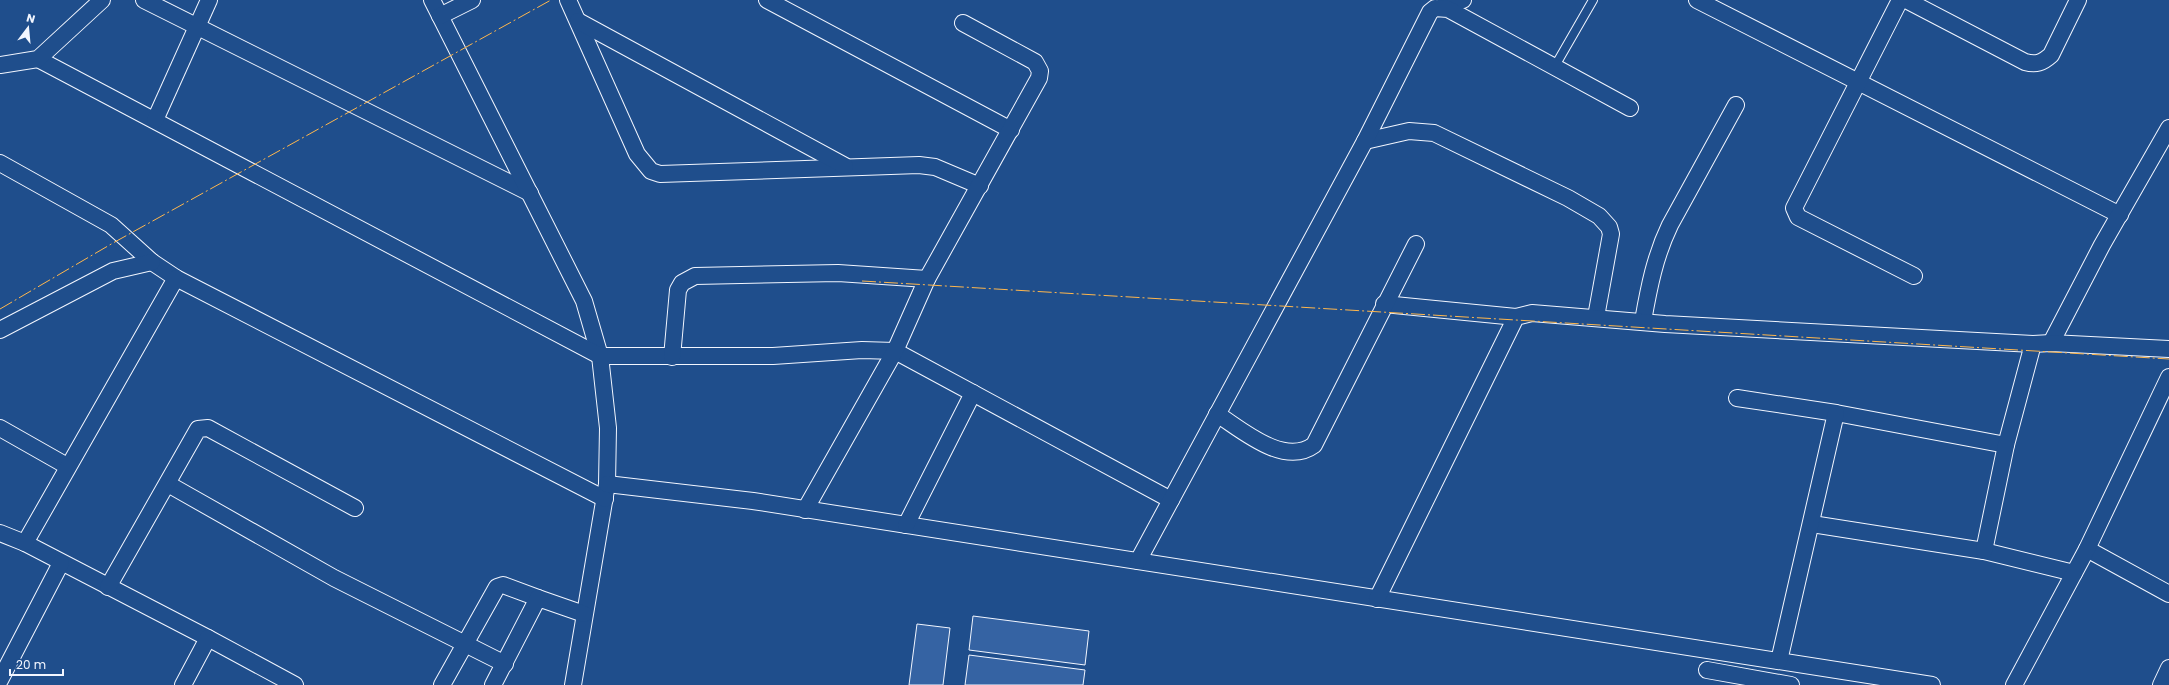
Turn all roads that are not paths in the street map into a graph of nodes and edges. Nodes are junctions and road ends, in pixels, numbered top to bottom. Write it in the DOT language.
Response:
graph roads {
  1 [pos="102,0"];
  2 [pos="144,0"];
  3 [pos="209,0"];
  4 [pos="432,0"];
  5 [pos="472,0"];
  6 [pos="568,0"];
  7 [pos="767,0"];
  8 [pos="1463,0"];
  9 [pos="1593,0"];
  10 [pos="1697,0"];
  11 [pos="1900,0"];
  12 [pos="1906,0"];
  13 [pos="2078,0"];
  14 [pos="1924,4"];
  15 [pos="1442,7"];
  16 [pos="440,16"];
  17 [pos="578,21"];
  18 [pos="963,23"];
  19 [pos="198,26"];
  20 [pos="38,59"];
  21 [pos="0,65"];
  22 [pos="1555,66"];
  23 [pos="1856,82"];
  24 [pos="1736,105"];
  25 [pos="1630,108"];
  26 [pos="154,120"];
  27 [pos="2169,128"];
  28 [pos="1011,130"];
  29 [pos="1365,141"];
  30 [pos="0,163"];
  31 [pos="846,166"];
  32 [pos="980,186"];
  33 [pos="530,193"];
  34 [pos="2120,215"];
  35 [pos="1416,244"];
  36 [pos="152,262"];
  37 [pos="1914,276"];
  38 [pos="176,278"];
  39 [pos="927,279"];
  40 [pos="1384,304"];
  41 [pos="1516,317"];
  42 [pos="1596,317"];
  43 [pos="1643,321"];
  44 [pos="0,330"];
  45 [pos="2051,343"];
  46 [pos="2033,344"];
  47 [pos="2169,349"];
  48 [pos="894,351"];
  49 [pos="600,356"];
  50 [pos="672,357"];
  51 [pos="2169,377"];
  52 [pos="974,393"];
  53 [pos="1737,398"];
  54 [pos="1836,413"];
  55 [pos="1217,414"];
  56 [pos="0,428"];
  57 [pos="2006,445"];
  58 [pos="67,466"];
  59 [pos="168,484"];
  60 [pos="606,491"];
  61 [pos="1171,500"];
  62 [pos="355,508"];
  63 [pos="805,510"];
  64 [pos="1812,524"];
  65 [pos="906,525"];
  66 [pos="0,533"];
  67 [pos="25,543"];
  68 [pos="2087,549"];
  69 [pos="1984,551"];
  70 [pos="1138,561"];
  71 [pos="61,563"];
  72 [pos="2074,573"];
  73 [pos="108,587"];
  74 [pos="2169,594"];
  75 [pos="538,598"];
  76 [pos="1377,599"];
  77 [pos="584,614"];
  78 [pos="208,638"];
  79 [pos="467,644"];
  80 [pos="1780,661"];
  81 [pos="505,664"];
  82 [pos="2169,668"];
  83 [pos="1707,670"];
  84 [pos="0,680"];
  85 [pos="183,685"];
  86 [pos="295,685"];
  87 [pos="442,685"];
  88 [pos="493,685"];
  89 [pos="573,685"];
  90 [pos="1792,685"];
  91 [pos="1932,685"];
  92 [pos="2014,685"];
  93 [pos="2161,685"];
  1 -- 20 [label="street"];
  2 -- 19 [label="street"];
  3 -- 19 [label="street"];
  4 -- 16 [label="street"];
  5 -- 16 [label="street"];
  6 -- 17 [label="street"];
  7 -- 28 [label="street"];
  8 -- 15 [label="street"];
  9 -- 22 [label="lane"];
  10 -- 23 [label="street"];
  11 -- 23 [label="street"];
  12 -- 14 [label="street"];
  13 -- 14 [label="street"];
  15 -- 22 [label="street"];
  15 -- 29 [label="street"];
  16 -- 33 [label="street"];
  17 -- 31 [label="street"];
  17 -- 31 [label="street"];
  18 -- 28 [label="street"];
  19 -- 26 [label="street"];
  19 -- 33 [label="street"];
  20 -- 21 [label="street"];
  20 -- 26 [label="street"];
  22 -- 25 [label="street"];
  23 -- 34 [label="street"];
  23 -- 37 [label="street"];
  24 -- 43 [label="street"];
  26 -- 49 [label="street"];
  27 -- 34 [label="street"];
  28 -- 32 [label="street"];
  29 -- 42 [label="street"];
  29 -- 55 [label="street"];
  30 -- 36 [label="street"];
  31 -- 32 [label="street"];
  32 -- 39 [label="street"];
  33 -- 49 [label="street"];
  34 -- 45 [label="street"];
  35 -- 40 [label="street"];
  36 -- 38 [label="street"];
  36 -- 44 [label="street"];
  38 -- 58 [label="street"];
  38 -- 60 [label="street"];
  39 -- 48 [label="street"];
  39 -- 50 [label="street"];
  40 -- 41 [label="street"];
  40 -- 55 [label="street"];
  41 -- 42 [label="street"];
  41 -- 76 [label="street"];
  42 -- 43 [label="street"];
  43 -- 46 [label="street"];
  45 -- 46 [label="street"];
  45 -- 47 [label="street"];
  46 -- 57 [label="street"];
  48 -- 50 [label="street"];
  48 -- 52 [label="street"];
  48 -- 63 [label="street"];
  49 -- 50 [label="street"];
  49 -- 60 [label="street"];
  51 -- 68 [label="street"];
  52 -- 61 [label="street"];
  52 -- 65 [label="street"];
  53 -- 54 [label="street"];
  54 -- 57 [label="street"];
  54 -- 64 [label="street"];
  55 -- 61 [label="street"];
  56 -- 58 [label="street"];
  57 -- 69 [label="street"];
  58 -- 67 [label="street"];
  59 -- 62 [label="street"];
  59 -- 73 [label="street"];
  59 -- 79 [label="street"];
  60 -- 63 [label="street"];
  60 -- 77 [label="street"];
  61 -- 70 [label="street"];
  63 -- 65 [label="street"];
  64 -- 69 [label="street"];
  64 -- 80 [label="street"];
  65 -- 70 [label="street"];
  66 -- 67 [label="street"];
  67 -- 71 [label="street"];
  68 -- 72 [label="street"];
  68 -- 74 [label="street"];
  69 -- 72 [label="street"];
  70 -- 76 [label="street"];
  71 -- 73 [label="street"];
  71 -- 84 [label="street"];
  72 -- 92 [label="street"];
  73 -- 78 [label="street"];
  75 -- 77 [label="street"];
  75 -- 79 [label="street"];
  75 -- 81 [label="street"];
  76 -- 80 [label="street"];
  77 -- 89 [label="street"];
  78 -- 85 [label="street"];
  78 -- 86 [label="street"];
  79 -- 81 [label="street"];
  79 -- 87 [label="street"];
  80 -- 91 [label="street"];
  81 -- 88 [label="street"];
  82 -- 93 [label="street"];
  83 -- 90 [label="street"];
}
